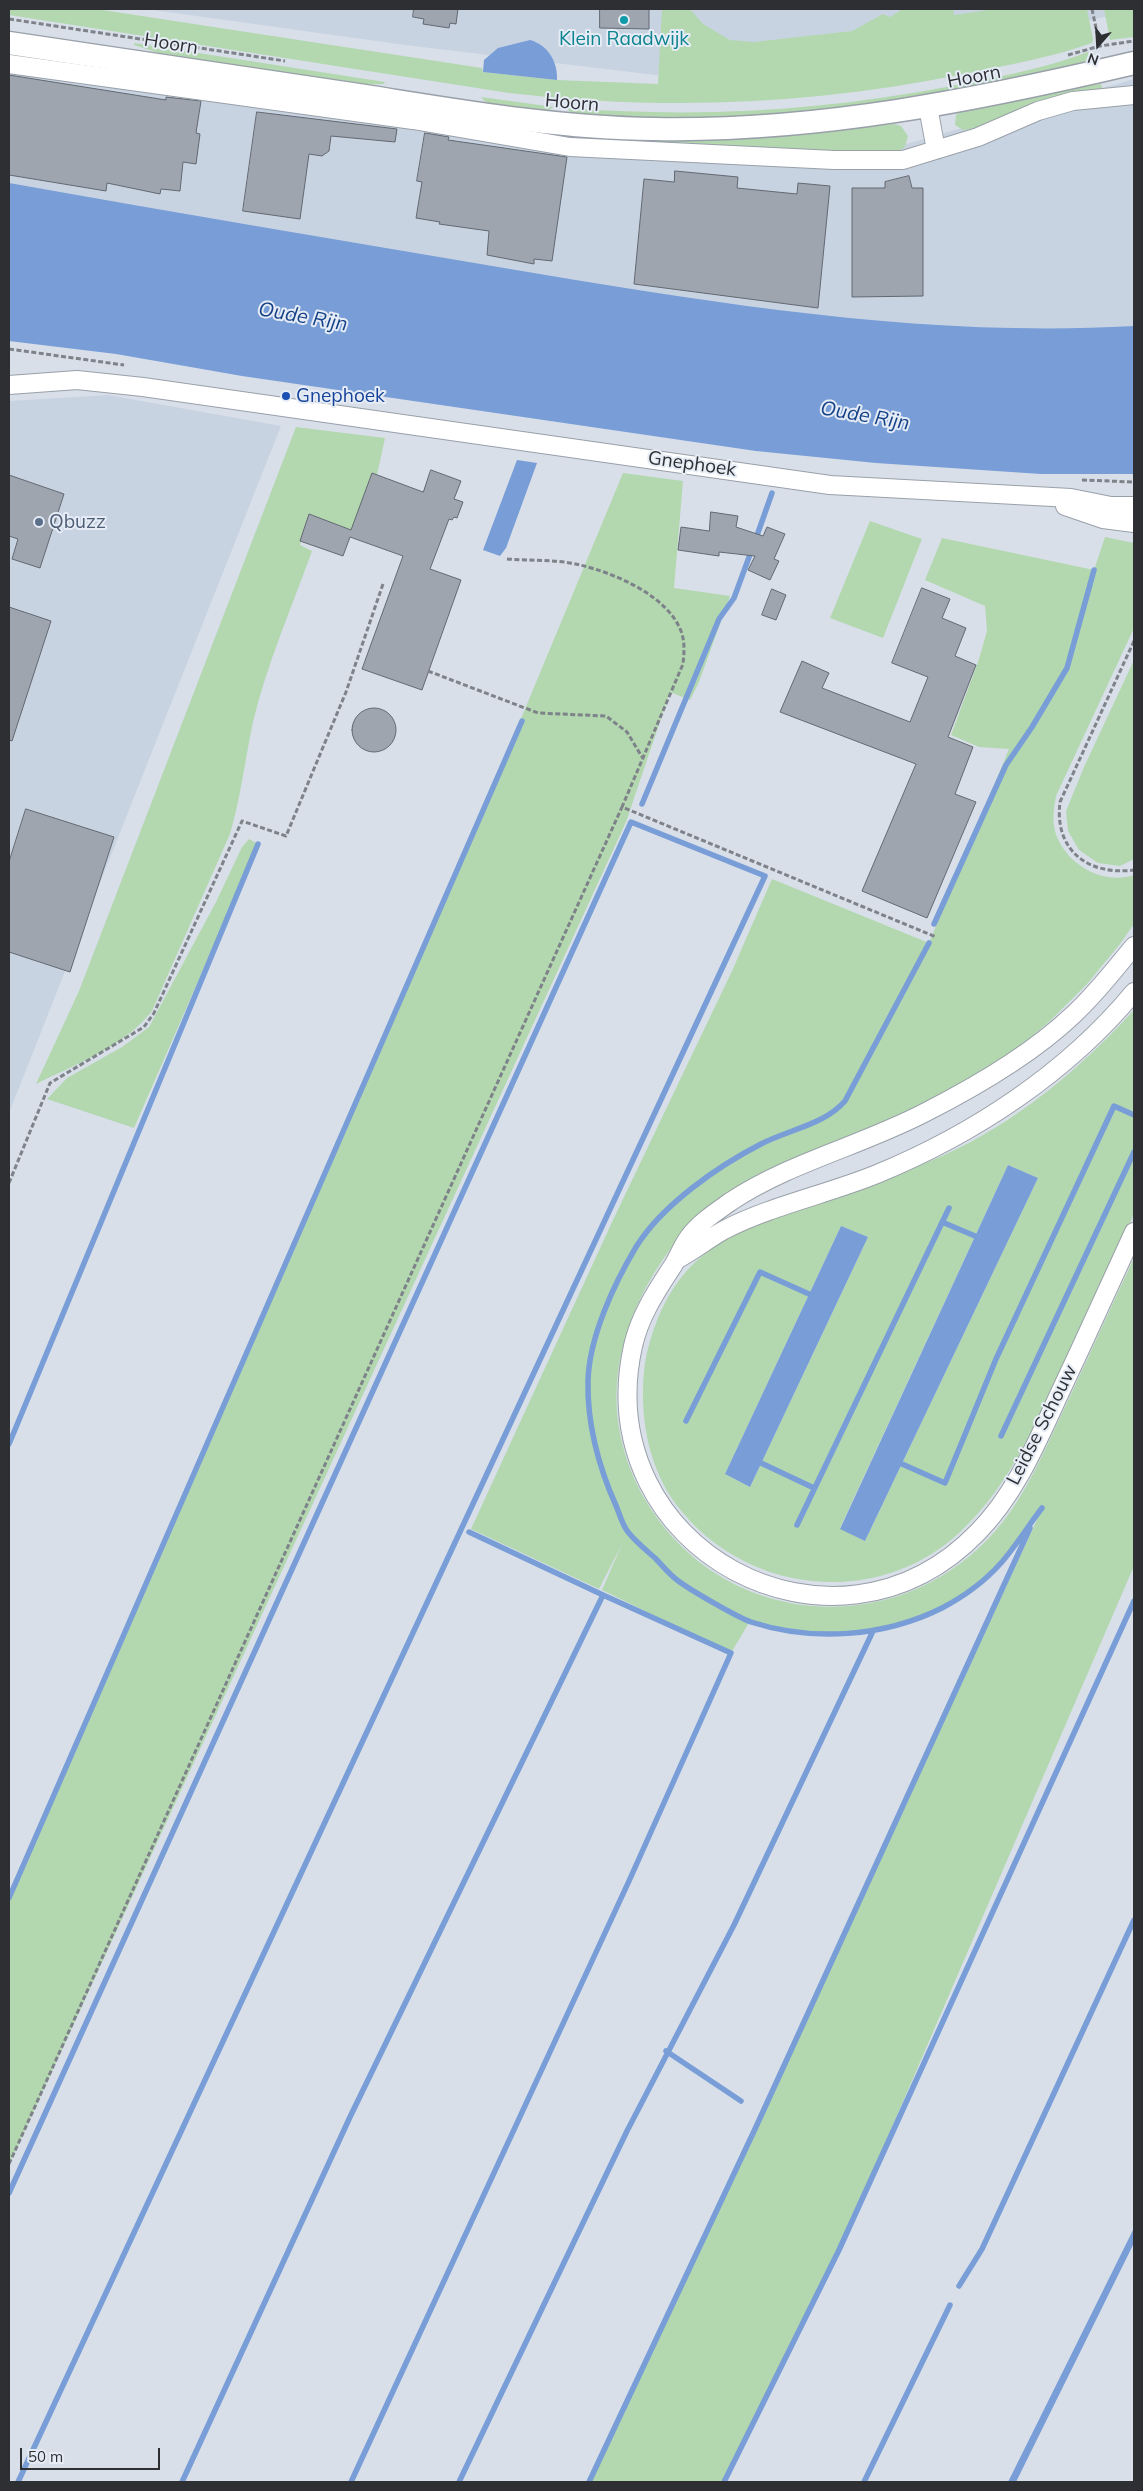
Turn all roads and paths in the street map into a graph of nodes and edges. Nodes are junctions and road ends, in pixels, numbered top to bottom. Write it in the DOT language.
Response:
graph roads {
  1 [pos="1092,9"];
  2 [pos="9,19"];
  3 [pos="1134,41"];
  4 [pos="9,43"];
  5 [pos="1100,46"];
  6 [pos="1062,58"];
  7 [pos="292,62"];
  8 [pos="1134,63"];
  9 [pos="9,64"];
  10 [pos="242,88"];
  11 [pos="1134,95"];
  12 [pos="928,107"];
  13 [pos="414,112"];
  14 [pos="571,124"];
  15 [pos="570,147"];
  16 [pos="936,150"];
  17 [pos="9,385"];
  18 [pos="1105,481"];
  19 [pos="1134,482"];
  20 [pos="1049,498"];
  21 [pos="1134,506"];
  22 [pos="1134,522"];
  23 [pos="507,559"];
  24 [pos="383,584"];
  25 [pos="1134,641"];
  26 [pos="428,671"];
  27 [pos="642,757"];
  28 [pos="622,807"];
  29 [pos="1134,870"];
  30 [pos="936,937"];
  31 [pos="1134,946"];
  32 [pos="1134,992"];
  33 [pos="9,1183"];
  34 [pos="1134,1232"];
  35 [pos="676,1260"];
  36 [pos="9,2164"];
  1 -- 5 [label="path"];
  2 -- 7 [label="path, Hoorn"];
  3 -- 5 [label="path"];
  4 -- 10 [label="main road, Hoorn"];
  5 -- 6 [label="path"];
  8 -- 12 [label="main road, Hoorn"];
  9 -- 10 [label="street, Hoorn"];
  10 -- 13 [label="main road, Hoorn"];
  11 -- 16 [label="street, Hoorn"];
  12 -- 14 [label="main road, Hoorn"];
  12 -- 16 [label="street, Hoorn"];
  13 -- 14 [label="main road, Hoorn"];
  13 -- 15 [label="street, Hoorn"];
  14 -- 15 [label="street, Hoorn"];
  15 -- 16 [label="street, Hoorn"];
  17 -- 20 [label="street, Gnephoek"];
  18 -- 19 [label="path"];
  20 -- 21 [label="street, Gnephoek"];
  20 -- 22 [label="street, Gnephoek"];
  23 -- 27 [label="path"];
  24 -- 33 [label="path"];
  25 -- 29 [label="path"];
  26 -- 27 [label="path"];
  27 -- 28 [label="path"];
  28 -- 30 [label="path"];
  28 -- 36 [label="path"];
  31 -- 35 [label="street, Leidse Schouw"];
  32 -- 35 [label="street"];
  34 -- 35 [label="street, Leidse Schouw"];
}
